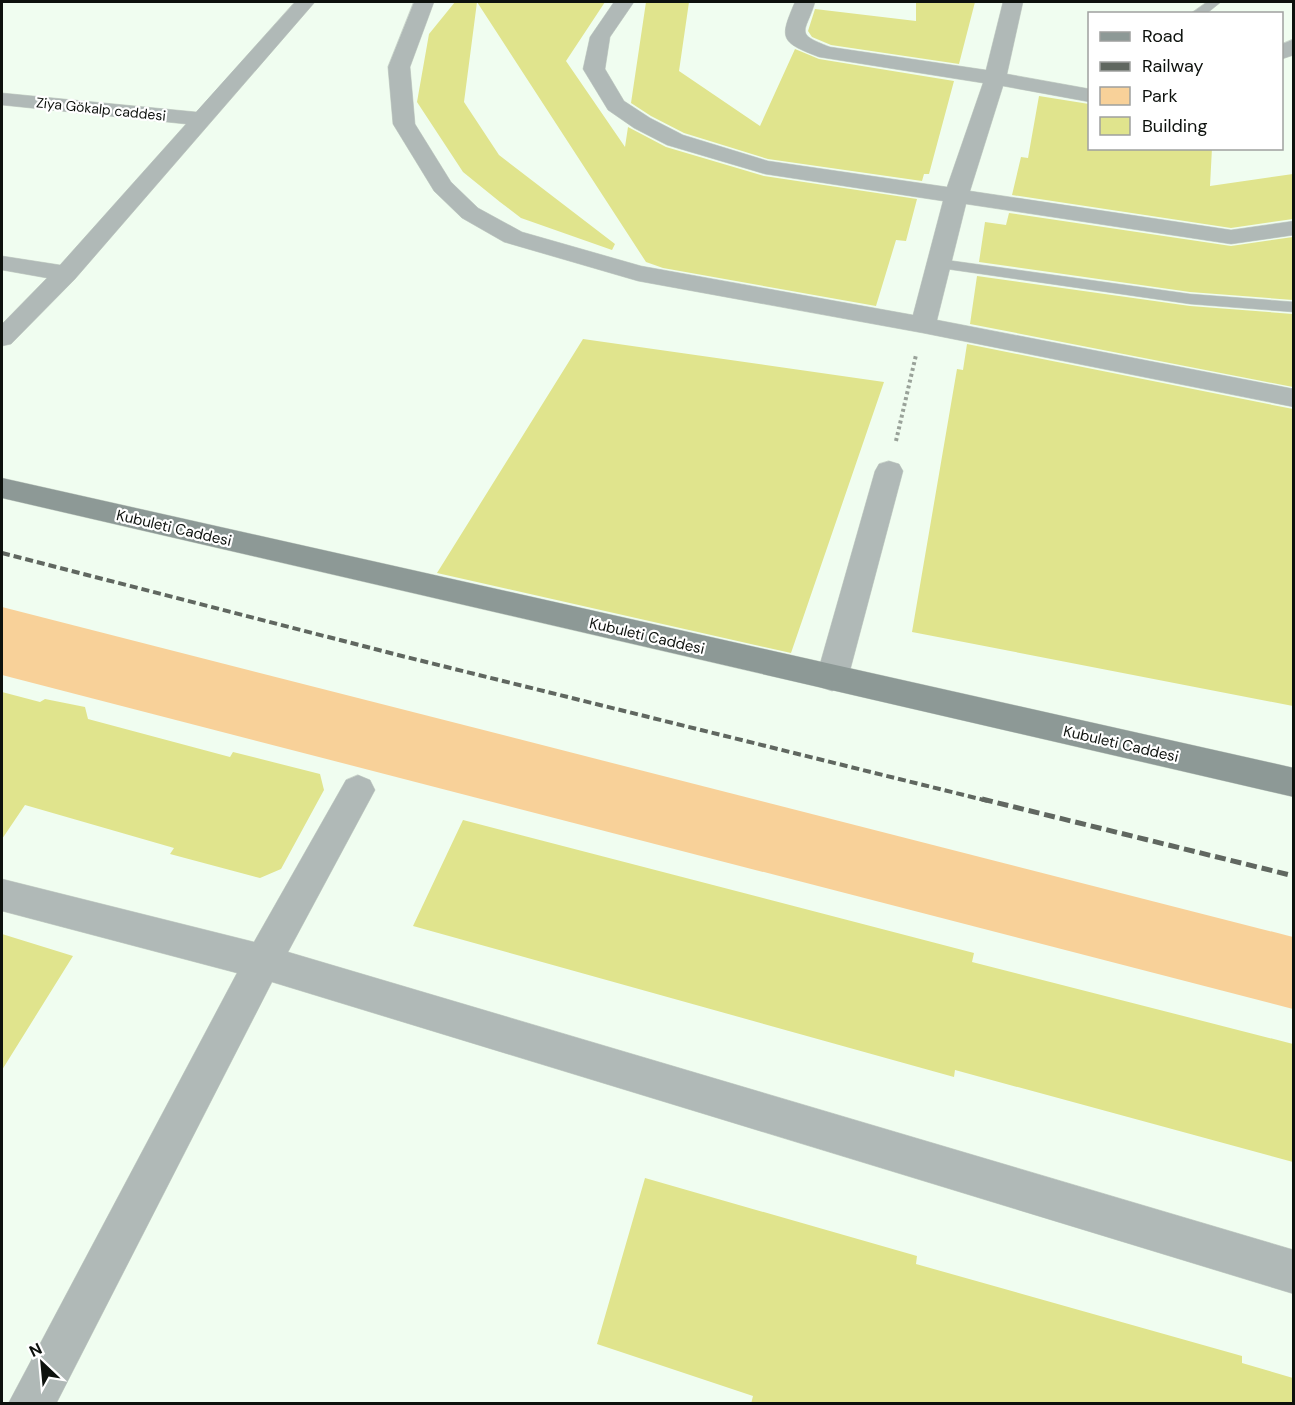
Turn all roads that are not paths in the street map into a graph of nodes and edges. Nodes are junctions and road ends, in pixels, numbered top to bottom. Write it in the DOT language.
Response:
graph roads {
  1 [pos="305,2"];
  2 [pos="424,2"];
  3 [pos="624,2"];
  4 [pos="805,2"];
  5 [pos="1013,2"];
  6 [pos="1215,2"];
  7 [pos="1199,12"];
  8 [pos="995,78"];
  9 [pos="1088,96"];
  10 [pos="2,99"];
  11 [pos="200,119"];
  12 [pos="956,197"];
  13 [pos="1293,228"];
  14 [pos="2,263"];
  15 [pos="939,264"];
  16 [pos="66,274"];
  17 [pos="1293,307"];
  18 [pos="923,324"];
  19 [pos="2,338"];
  20 [pos="1293,398"];
  21 [pos="889,471"];
  22 [pos="2,488"];
  23 [pos="832,678"];
  24 [pos="1293,783"];
  25 [pos="358,790"];
  26 [pos="2,895"];
  27 [pos="263,962"];
  28 [pos="1293,1272"];
  29 [pos="31,1404"];
  1 -- 11 [label="street"];
  2 -- 18 [label="street"];
  3 -- 12 [label="street"];
  4 -- 8 [label="street"];
  5 -- 8 [label="street"];
  6 -- 7 [label="lane"];
  8 -- 9 [label="street"];
  8 -- 12 [label="street"];
  10 -- 11 [label="street, Ziya Gökalp caddesi"];
  11 -- 16 [label="street"];
  12 -- 13 [label="street"];
  12 -- 15 [label="street"];
  14 -- 16 [label="street"];
  15 -- 17 [label="lane"];
  15 -- 18 [label="street"];
  16 -- 19 [label="street"];
  18 -- 20 [label="street"];
  21 -- 23 [label="street"];
  22 -- 23 [label="street, Kubuleti Caddesi"];
  23 -- 24 [label="street, Kubuleti Caddesi"];
  25 -- 27 [label="street"];
  26 -- 27 [label="street"];
  27 -- 28 [label="street"];
  27 -- 29 [label="street"];
}
